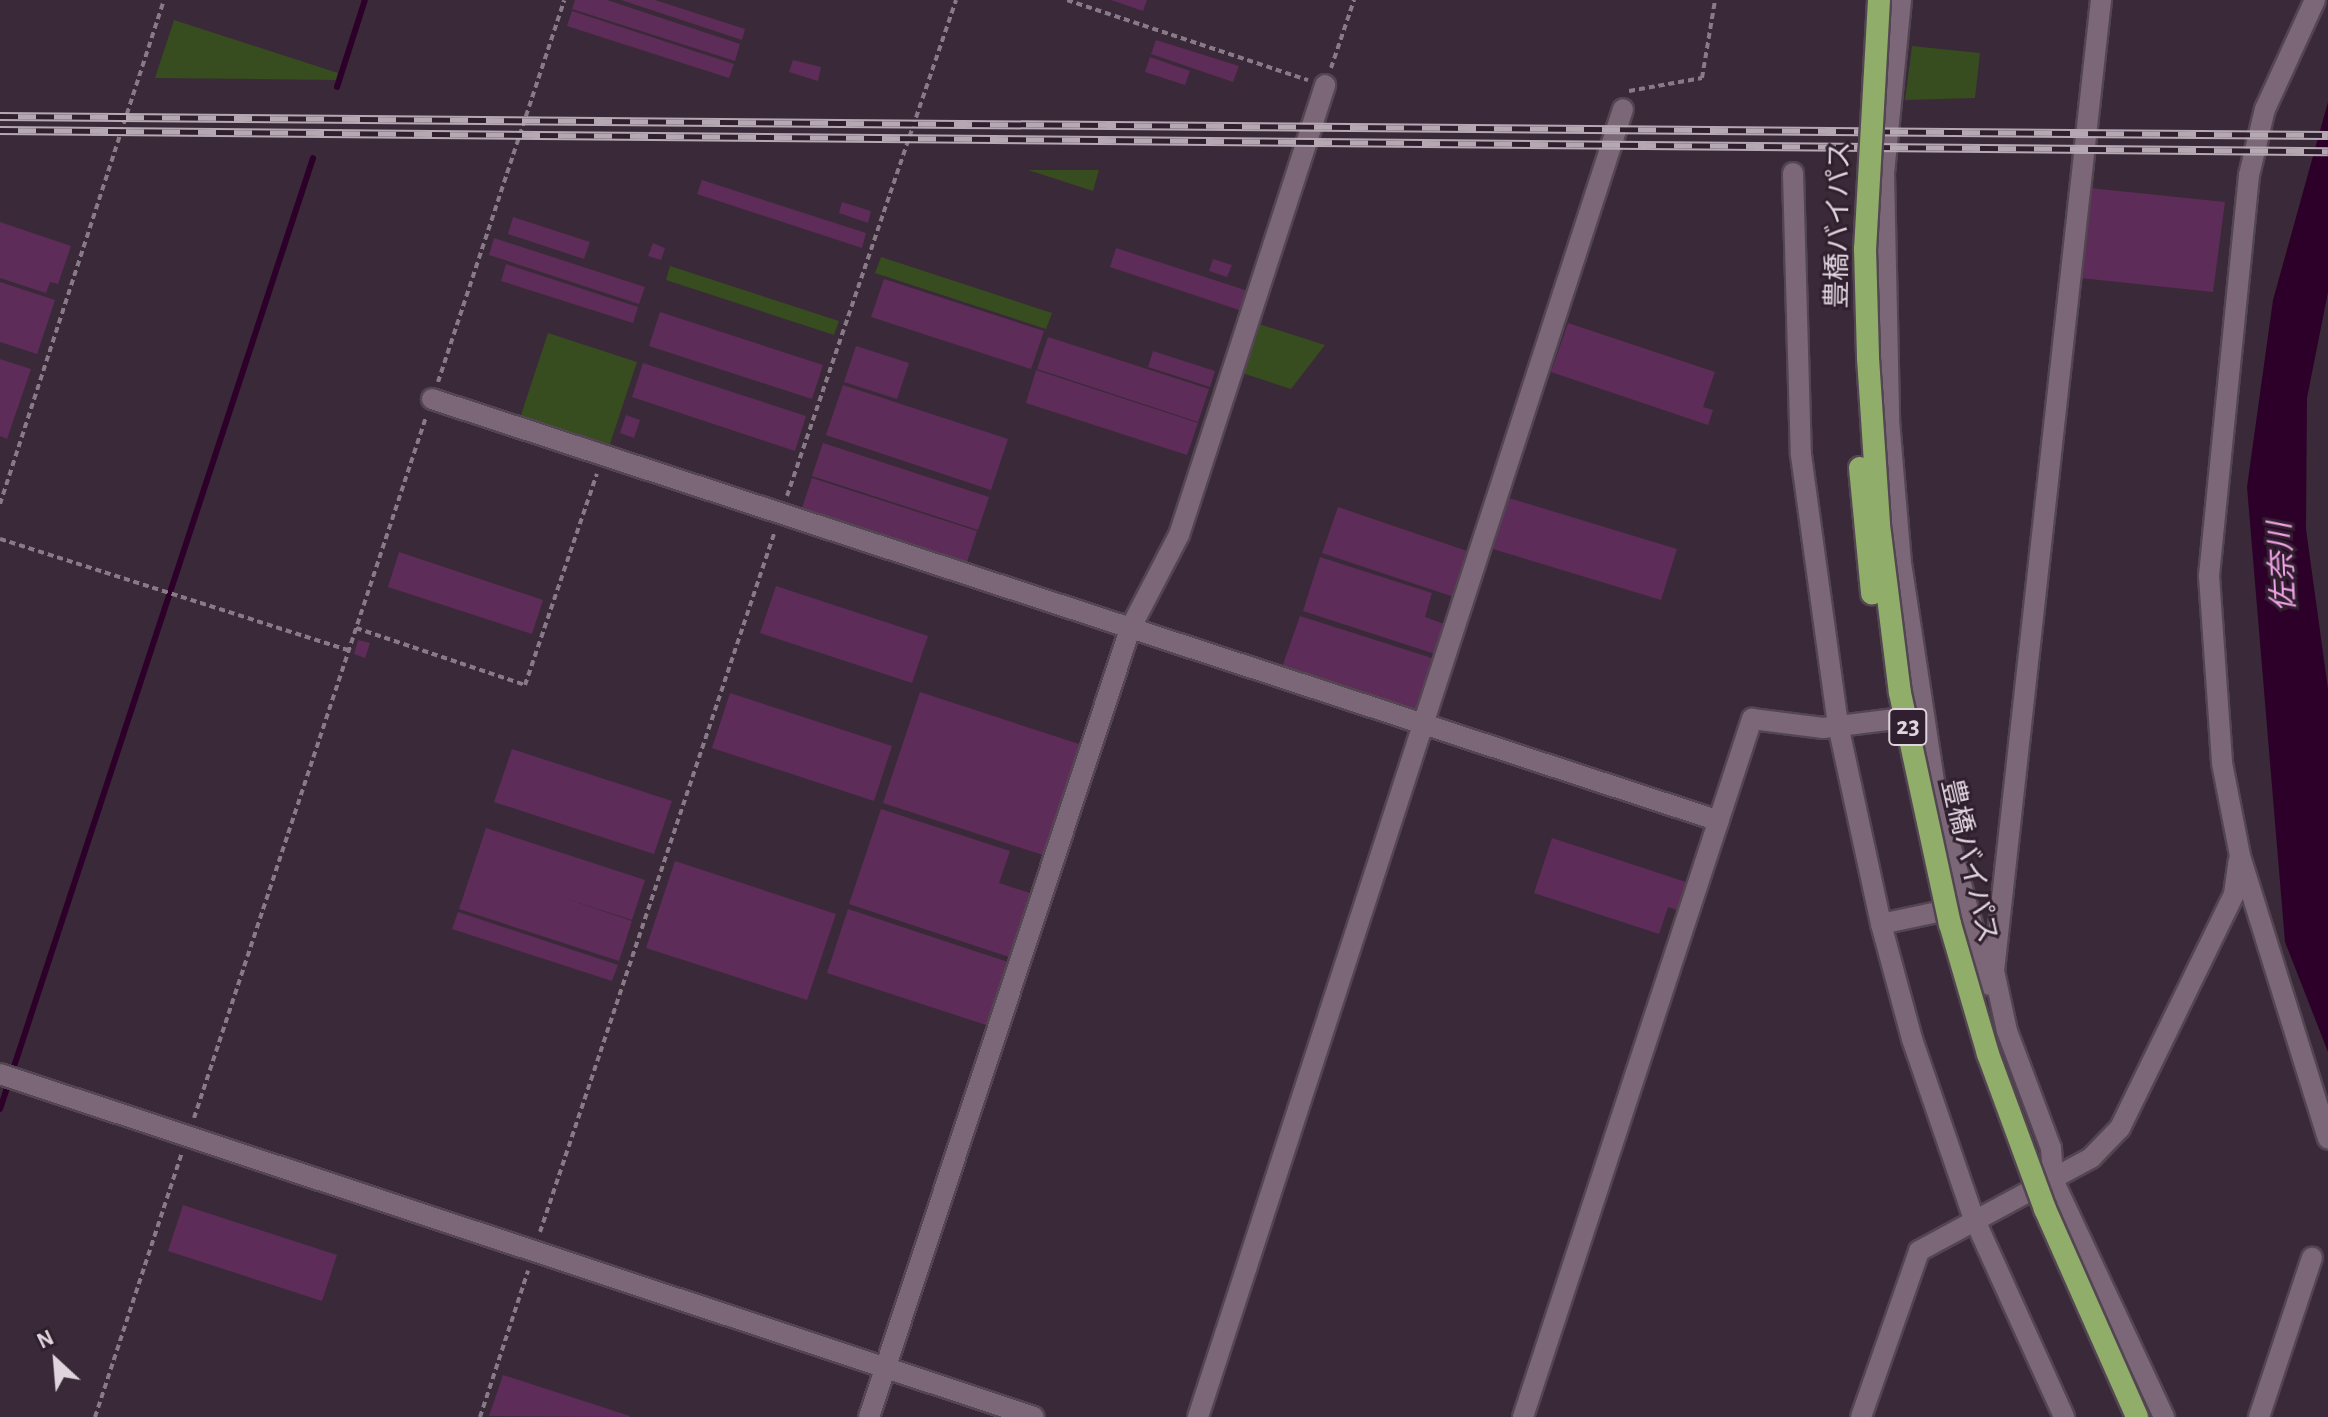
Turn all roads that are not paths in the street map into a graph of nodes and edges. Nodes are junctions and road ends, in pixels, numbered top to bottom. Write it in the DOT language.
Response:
graph roads {
  1 [pos="1866,0"];
  2 [pos="1879,0"];
  3 [pos="1901,0"];
  4 [pos="2101,0"];
  5 [pos="2315,0"];
  6 [pos="1325,85"];
  7 [pos="1623,109"];
  8 [pos="1793,173"];
  9 [pos="432,399"];
  10 [pos="1130,629"];
  11 [pos="1923,715"];
  12 [pos="1425,721"];
  13 [pos="1838,725"];
  14 [pos="1719,821"];
  15 [pos="2240,856"];
  16 [pos="1965,907"];
  17 [pos="1881,924"];
  18 [pos="2007,1031"];
  19 [pos="0,1074"];
  20 [pos="2328,1139"];
  21 [pos="2053,1180"];
  22 [pos="1973,1216"];
  23 [pos="2312,1258"];
  24 [pos="885,1367"];
  25 [pos="869,1417"];
  26 [pos="1034,1417"];
  27 [pos="1198,1417"];
  28 [pos="1523,1417"];
  29 [pos="1861,1417"];
  30 [pos="2064,1417"];
  31 [pos="2123,1417"];
  32 [pos="2137,1417"];
  33 [pos="2164,1417"];
  34 [pos="2259,1417"];
  1 -- 31 [label="highway, 豊橋バイパス / 23, bridge"];
  2 -- 32 [label="highway, 豊橋バイパス / 23, bridge"];
  3 -- 11 [label="street"];
  4 -- 18 [label="street"];
  5 -- 15 [label="street"];
  6 -- 10 [label="street"];
  7 -- 12 [label="street"];
  8 -- 13 [label="street"];
  9 -- 10 [label="street"];
  10 -- 12 [label="street"];
  10 -- 24 [label="street"];
  11 -- 13 [label="street"];
  11 -- 16 [label="street"];
  12 -- 14 [label="street"];
  12 -- 27 [label="street"];
  13 -- 14 [label="street"];
  13 -- 17 [label="street"];
  14 -- 28 [label="street"];
  15 -- 20 [label="street"];
  15 -- 21 [label="street"];
  16 -- 17 [label="street"];
  16 -- 18 [label="street"];
  17 -- 22 [label="street"];
  18 -- 21 [label="street"];
  19 -- 24 [label="street"];
  21 -- 22 [label="street"];
  21 -- 33 [label="street"];
  22 -- 29 [label="street"];
  22 -- 30 [label="street"];
  23 -- 34 [label="street"];
  24 -- 25 [label="street"];
  24 -- 26 [label="street"];
}
